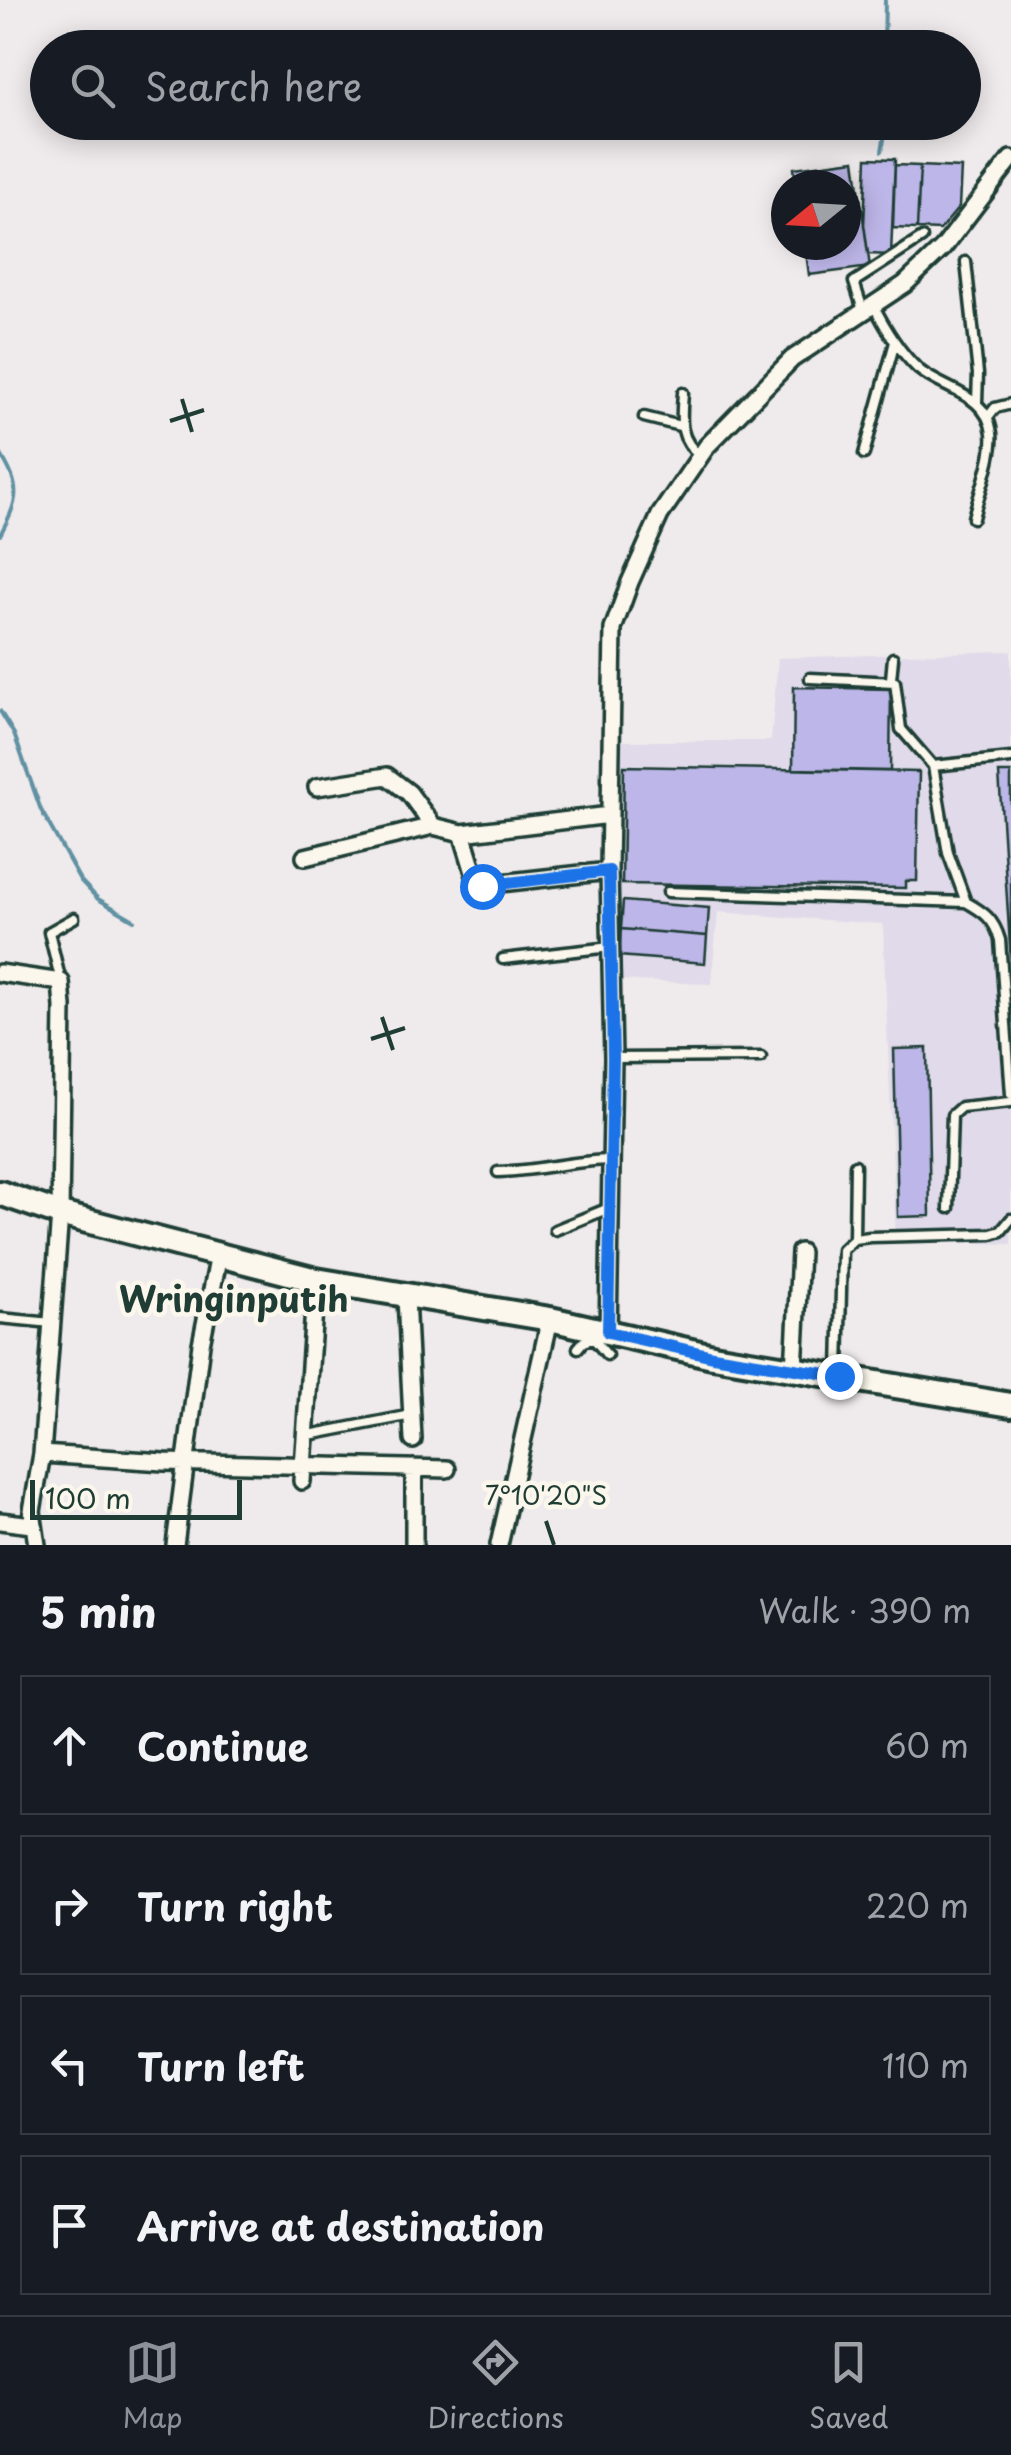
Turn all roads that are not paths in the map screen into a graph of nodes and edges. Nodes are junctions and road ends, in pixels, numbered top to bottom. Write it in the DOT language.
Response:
graph roads {
  1 [pos="1011,159"];
  2 [pos="922,238"];
  3 [pos="966,262"];
  4 [pos="868,307"];
  5 [pos="895,342"];
  6 [pos="684,393"];
  7 [pos="977,402"];
  8 [pos="1011,404"];
  9 [pos="988,417"];
  10 [pos="644,418"];
  11 [pos="680,426"];
  12 [pos="864,454"];
  13 [pos="700,456"];
  14 [pos="973,518"];
  15 [pos="893,658"];
  16 [pos="810,678"];
  17 [pos="890,680"];
  18 [pos="1011,758"];
  19 [pos="932,766"];
  20 [pos="317,787"];
  21 [pos="610,814"];
  22 [pos="433,826"];
  23 [pos="462,833"];
  24 [pos="305,857"];
  25 [pos="609,871"];
  26 [pos="668,892"];
  27 [pos="966,902"];
  28 [pos="74,918"];
  29 [pos="611,947"];
  30 [pos="502,959"];
  31 [pos="0,973"];
  32 [pos="61,982"];
  33 [pos="761,1056"];
  34 [pos="613,1058"];
  35 [pos="1011,1094"];
  36 [pos="1011,1102"];
  37 [pos="610,1160"];
  38 [pos="855,1165"];
  39 [pos="498,1172"];
  40 [pos="0,1193"];
  41 [pos="609,1208"];
  42 [pos="949,1208"];
  43 [pos="60,1214"];
  44 [pos="1011,1219"];
  45 [pos="555,1230"];
  46 [pos="854,1239"];
  47 [pos="800,1252"];
  48 [pos="219,1255"];
  49 [pos="316,1280"];
  50 [pos="406,1297"];
  51 [pos="0,1318"];
  52 [pos="550,1318"];
  53 [pos="52,1323"];
  54 [pos="599,1339"];
  55 [pos="578,1348"];
  56 [pos="794,1370"];
  57 [pos="839,1376"];
  58 [pos="1011,1406"];
  59 [pos="412,1415"];
  60 [pos="304,1436"];
  61 [pos="413,1440"];
  62 [pos="42,1454"];
  63 [pos="187,1462"];
  64 [pos="302,1464"];
  65 [pos="414,1468"];
  66 [pos="447,1469"];
  67 [pos="302,1481"];
  68 [pos="0,1521"];
  69 [pos="32,1524"];
  70 [pos="37,1545"];
  71 [pos="175,1545"];
  72 [pos="414,1545"];
  73 [pos="499,1545"];
  1 -- 4 [label="street"];
  2 -- 4 [label="lane"];
  3 -- 7 [label="lane"];
  4 -- 5 [label="lane"];
  4 -- 13 [label="street"];
  5 -- 7 [label="lane"];
  5 -- 12 [label="lane"];
  6 -- 11 [label="lane"];
  7 -- 9 [label="lane"];
  8 -- 9 [label="lane"];
  9 -- 14 [label="lane"];
  10 -- 11 [label="lane"];
  11 -- 13 [label="lane"];
  13 -- 21 [label="street"];
  15 -- 17 [label="lane"];
  16 -- 17 [label="lane"];
  17 -- 19 [label="lane"];
  18 -- 19 [label="lane"];
  19 -- 27 [label="lane"];
  20 -- 22 [label="street"];
  21 -- 23 [label="street"];
  21 -- 25 [label="street"];
  22 -- 23 [label="street"];
  22 -- 24 [label="street"];
  23 -- 25 [label="street"];
  25 -- 29 [label="street"];
  26 -- 27 [label="lane"];
  27 -- 35 [label="lane"];
  28 -- 32 [label="lane"];
  29 -- 30 [label="lane"];
  29 -- 34 [label="street"];
  31 -- 32 [label="street"];
  32 -- 43 [label="street"];
  33 -- 34 [label="lane"];
  34 -- 37 [label="street"];
  36 -- 42 [label="lane"];
  37 -- 39 [label="lane"];
  37 -- 41 [label="street"];
  38 -- 46 [label="lane"];
  40 -- 43 [label="main road"];
  41 -- 45 [label="lane"];
  41 -- 54 [label="street"];
  43 -- 48 [label="main road"];
  43 -- 53 [label="street"];
  44 -- 46 [label="lane"];
  46 -- 57 [label="lane"];
  47 -- 56 [label="street"];
  48 -- 49 [label="main road"];
  48 -- 63 [label="street"];
  49 -- 50 [label="main road"];
  49 -- 60 [label="street"];
  50 -- 52 [label="main road"];
  50 -- 59 [label="street"];
  51 -- 53 [label="lane"];
  52 -- 54 [label="main road"];
  52 -- 73 [label="street"];
  53 -- 62 [label="street"];
  54 -- 55 [label="lane"];
  54 -- 56 [label="main road"];
  56 -- 57 [label="main road"];
  57 -- 58 [label="main road"];
  59 -- 60 [label="lane"];
  59 -- 61 [label="street"];
  60 -- 64 [label="street"];
  62 -- 63 [label="street"];
  62 -- 69 [label="street"];
  63 -- 64 [label="street"];
  63 -- 71 [label="street"];
  64 -- 65 [label="street"];
  64 -- 67 [label="street"];
  65 -- 66 [label="street"];
  65 -- 72 [label="street"];
  68 -- 69 [label="street"];
  69 -- 70 [label="street"];
}
